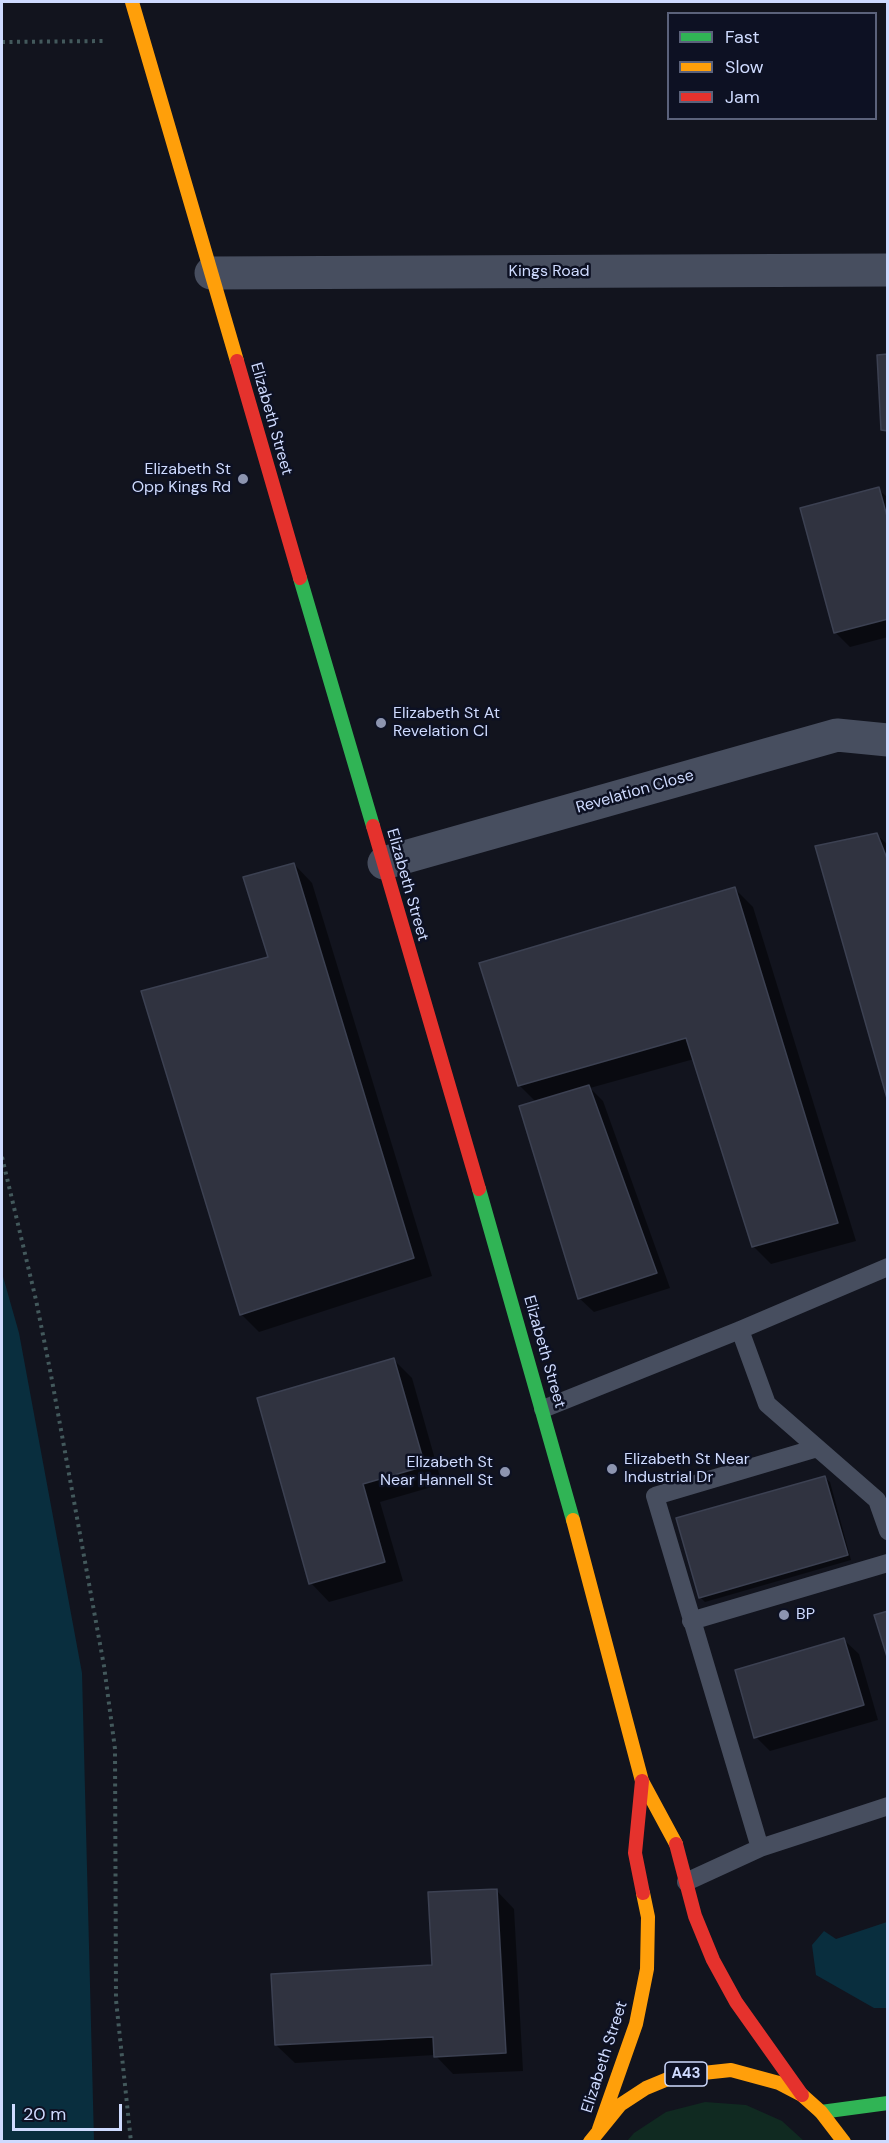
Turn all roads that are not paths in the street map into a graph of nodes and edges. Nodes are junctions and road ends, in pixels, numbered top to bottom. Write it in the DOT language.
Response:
graph roads {
  1 [pos="132,2"];
  2 [pos="888,270"];
  3 [pos="211,273"];
  4 [pos="888,740"];
  5 [pos="384,864"];
  6 [pos="888,1267"];
  7 [pos="740,1330"];
  8 [pos="543,1409"];
  9 [pos="817,1448"];
  10 [pos="888,1531"];
  11 [pos="888,1563"];
  12 [pos="692,1622"];
  13 [pos="642,1780"];
  14 [pos="888,1806"];
  15 [pos="760,1848"];
  16 [pos="686,1882"];
  17 [pos="802,2095"];
  18 [pos="888,2103"];
  19 [pos="821,2112"];
  20 [pos="599,2128"];
  21 [pos="590,2142"];
  22 [pos="844,2142"];
  1 -- 3 [label="main road, Elizabeth Street"];
  2 -- 3 [label="street, Kings Road"];
  3 -- 5 [label="main road, Elizabeth Street"];
  4 -- 5 [label="street, Revelation Close"];
  5 -- 8 [label="main road, Elizabeth Street"];
  6 -- 7 [label="lane"];
  7 -- 8 [label="lane"];
  7 -- 9 [label="lane"];
  8 -- 13 [label="main road, Elizabeth Street"];
  9 -- 10 [label="lane"];
  9 -- 12 [label="lane"];
  11 -- 12 [label="lane"];
  12 -- 15 [label="lane"];
  13 -- 16 [label="main road, Elizabeth Street"];
  13 -- 20 [label="main road, Elizabeth Street"];
  14 -- 15 [label="lane"];
  15 -- 16 [label="lane"];
  16 -- 17 [label="main road, Elizabeth Street"];
  17 -- 19 [label="main road, A43"];
  17 -- 20 [label="main road, A43"];
  18 -- 19 [label="main road"];
  19 -- 22 [label="main road, A43"];
  20 -- 21 [label="main road, A43"];
}
